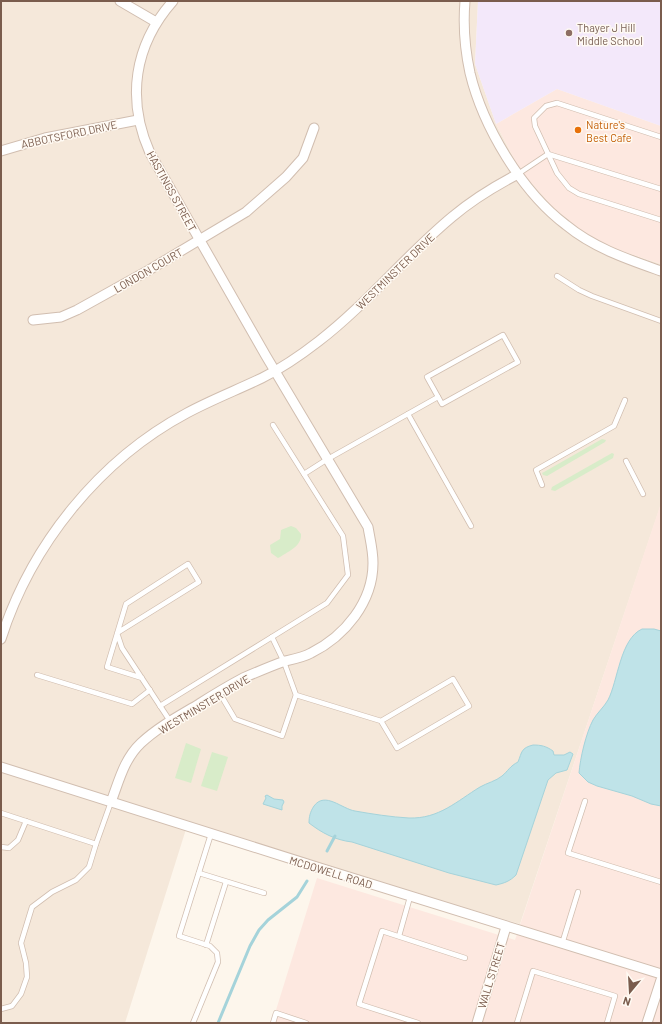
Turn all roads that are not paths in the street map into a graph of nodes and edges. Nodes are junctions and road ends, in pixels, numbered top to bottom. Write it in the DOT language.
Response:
graph roads {
  1 [pos="120,1"];
  2 [pos="174,1"];
  3 [pos="465,1"];
  4 [pos="156,22"];
  5 [pos="138,120"];
  6 [pos="314,128"];
  7 [pos="661,137"];
  8 [pos="1,151"];
  9 [pos="548,154"];
  10 [pos="518,174"];
  11 [pos="661,189"];
  12 [pos="661,220"];
  13 [pos="200,241"];
  14 [pos="661,271"];
  15 [pos="557,276"];
  16 [pos="32,320"];
  17 [pos="661,321"];
  18 [pos="274,371"];
  19 [pos="438,397"];
  20 [pos="625,400"];
  21 [pos="408,414"];
  22 [pos="272,425"];
  23 [pos="326,460"];
  24 [pos="626,460"];
  25 [pos="304,474"];
  26 [pos="542,485"];
  27 [pos="643,494"];
  28 [pos="472,526"];
  29 [pos="117,633"];
  30 [pos="272,637"];
  31 [pos="1,639"];
  32 [pos="284,662"];
  33 [pos="37,675"];
  34 [pos="142,678"];
  35 [pos="150,690"];
  36 [pos="219,692"];
  37 [pos="296,695"];
  38 [pos="160,706"];
  39 [pos="382,721"];
  40 [pos="170,722"];
  41 [pos="1,766"];
  42 [pos="586,801"];
  43 [pos="111,802"];
  44 [pos="1,813"];
  45 [pos="26,821"];
  46 [pos="211,834"];
  47 [pos="96,844"];
  48 [pos="1,847"];
  49 [pos="9,848"];
  50 [pos="1,852"];
  51 [pos="199,873"];
  52 [pos="226,882"];
  53 [pos="661,882"];
  54 [pos="578,892"];
  55 [pos="264,893"];
  56 [pos="410,896"];
  57 [pos="506,927"];
  58 [pos="398,936"];
  59 [pos="562,944"];
  60 [pos="206,945"];
  61 [pos="465,958"];
  62 [pos="661,974"];
  63 [pos="661,980"];
  64 [pos="1,1008"];
  65 [pos="300,1022"];
  66 [pos="193,1023"];
  67 [pos="273,1023"];
  68 [pos="306,1023"];
  69 [pos="418,1023"];
  70 [pos="476,1023"];
  71 [pos="517,1023"];
  72 [pos="607,1023"];
  73 [pos="647,1023"];
  1 -- 4 [label="street"];
  2 -- 4 [label="street, HASTINGS STREET"];
  3 -- 10 [label="street"];
  4 -- 5 [label="street, HASTINGS STREET"];
  5 -- 8 [label="street, ABBOTSFORD DRIVE"];
  5 -- 13 [label="street, HASTINGS STREET"];
  6 -- 13 [label="street, LONDON COURT"];
  7 -- 9 [label="lane"];
  9 -- 10 [label="lane"];
  9 -- 11 [label="lane"];
  9 -- 12 [label="lane"];
  10 -- 14 [label="street"];
  10 -- 18 [label="street, WESTMINSTER DRIVE"];
  13 -- 16 [label="street, LONDON COURT"];
  13 -- 18 [label="street, HASTINGS STREET"];
  15 -- 17 [label="lane"];
  18 -- 23 [label="street, WESTMINSTER DRIVE"];
  18 -- 31 [label="street, WESTMINSTER DRIVE"];
  19 -- 19 [label="lane"];
  19 -- 21 [label="lane"];
  20 -- 26 [label="lane"];
  21 -- 23 [label="lane"];
  21 -- 28 [label="lane"];
  22 -- 25 [label="lane"];
  23 -- 25 [label="lane"];
  23 -- 32 [label="street, WESTMINSTER DRIVE"];
  24 -- 27 [label="lane"];
  25 -- 30 [label="lane"];
  29 -- 29 [label="lane"];
  29 -- 34 [label="lane"];
  29 -- 34 [label="lane"];
  30 -- 32 [label="lane"];
  30 -- 38 [label="lane"];
  32 -- 36 [label="street, WESTMINSTER DRIVE"];
  32 -- 37 [label="lane"];
  33 -- 35 [label="lane"];
  34 -- 35 [label="lane"];
  35 -- 38 [label="lane"];
  36 -- 37 [label="lane"];
  36 -- 40 [label="street, WESTMINSTER DRIVE"];
  37 -- 39 [label="lane"];
  38 -- 40 [label="lane"];
  39 -- 39 [label="lane"];
  40 -- 43 [label="street, WESTMINSTER DRIVE"];
  41 -- 43 [label="street, MCDOWELL ROAD"];
  42 -- 53 [label="lane"];
  43 -- 46 [label="street, MCDOWELL ROAD"];
  43 -- 47 [label="lane"];
  44 -- 45 [label="lane"];
  45 -- 47 [label="lane"];
  45 -- 49 [label="lane"];
  46 -- 51 [label="lane"];
  46 -- 56 [label="street, MCDOWELL ROAD"];
  47 -- 64 [label="lane"];
  48 -- 49 [label="lane"];
  49 -- 50 [label="lane"];
  51 -- 52 [label="lane"];
  51 -- 60 [label="lane"];
  52 -- 55 [label="lane"];
  52 -- 60 [label="lane"];
  54 -- 59 [label="lane"];
  56 -- 57 [label="street, MCDOWELL ROAD"];
  56 -- 58 [label="lane"];
  57 -- 59 [label="street, MCDOWELL ROAD"];
  57 -- 70 [label="street, WALL STREET"];
  58 -- 61 [label="lane"];
  58 -- 69 [label="lane"];
  59 -- 62 [label="street, MCDOWELL ROAD"];
  60 -- 66 [label="lane"];
  63 -- 73 [label="street"];
  65 -- 67 [label="lane"];
  65 -- 68 [label="lane"];
  71 -- 72 [label="lane"];
}
